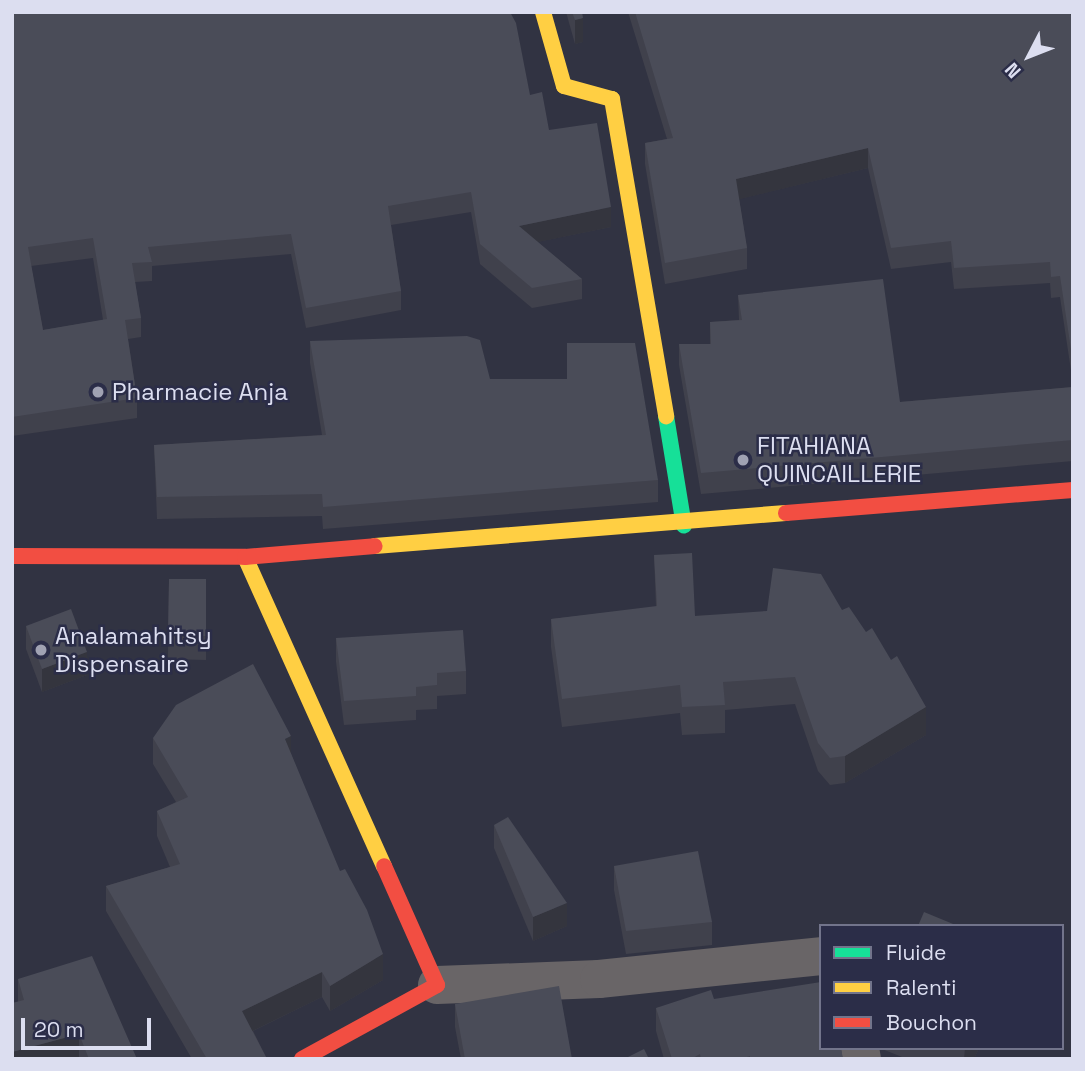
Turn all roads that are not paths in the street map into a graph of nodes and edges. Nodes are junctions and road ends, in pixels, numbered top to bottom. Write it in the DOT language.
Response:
graph roads {
  1 [pos="542,12"];
  2 [pos="1073,490"];
  3 [pos="684,526"];
  4 [pos="12,556"];
  5 [pos="245,557"];
  6 [pos="819,956"];
  7 [pos="437,985"];
  8 [pos="302,1059"];
  1 -- 3 [label="street"];
  2 -- 3 [label="street"];
  3 -- 5 [label="street"];
  4 -- 5 [label="street"];
  5 -- 7 [label="street"];
  6 -- 7 [label="street"];
  7 -- 8 [label="street"];
}
